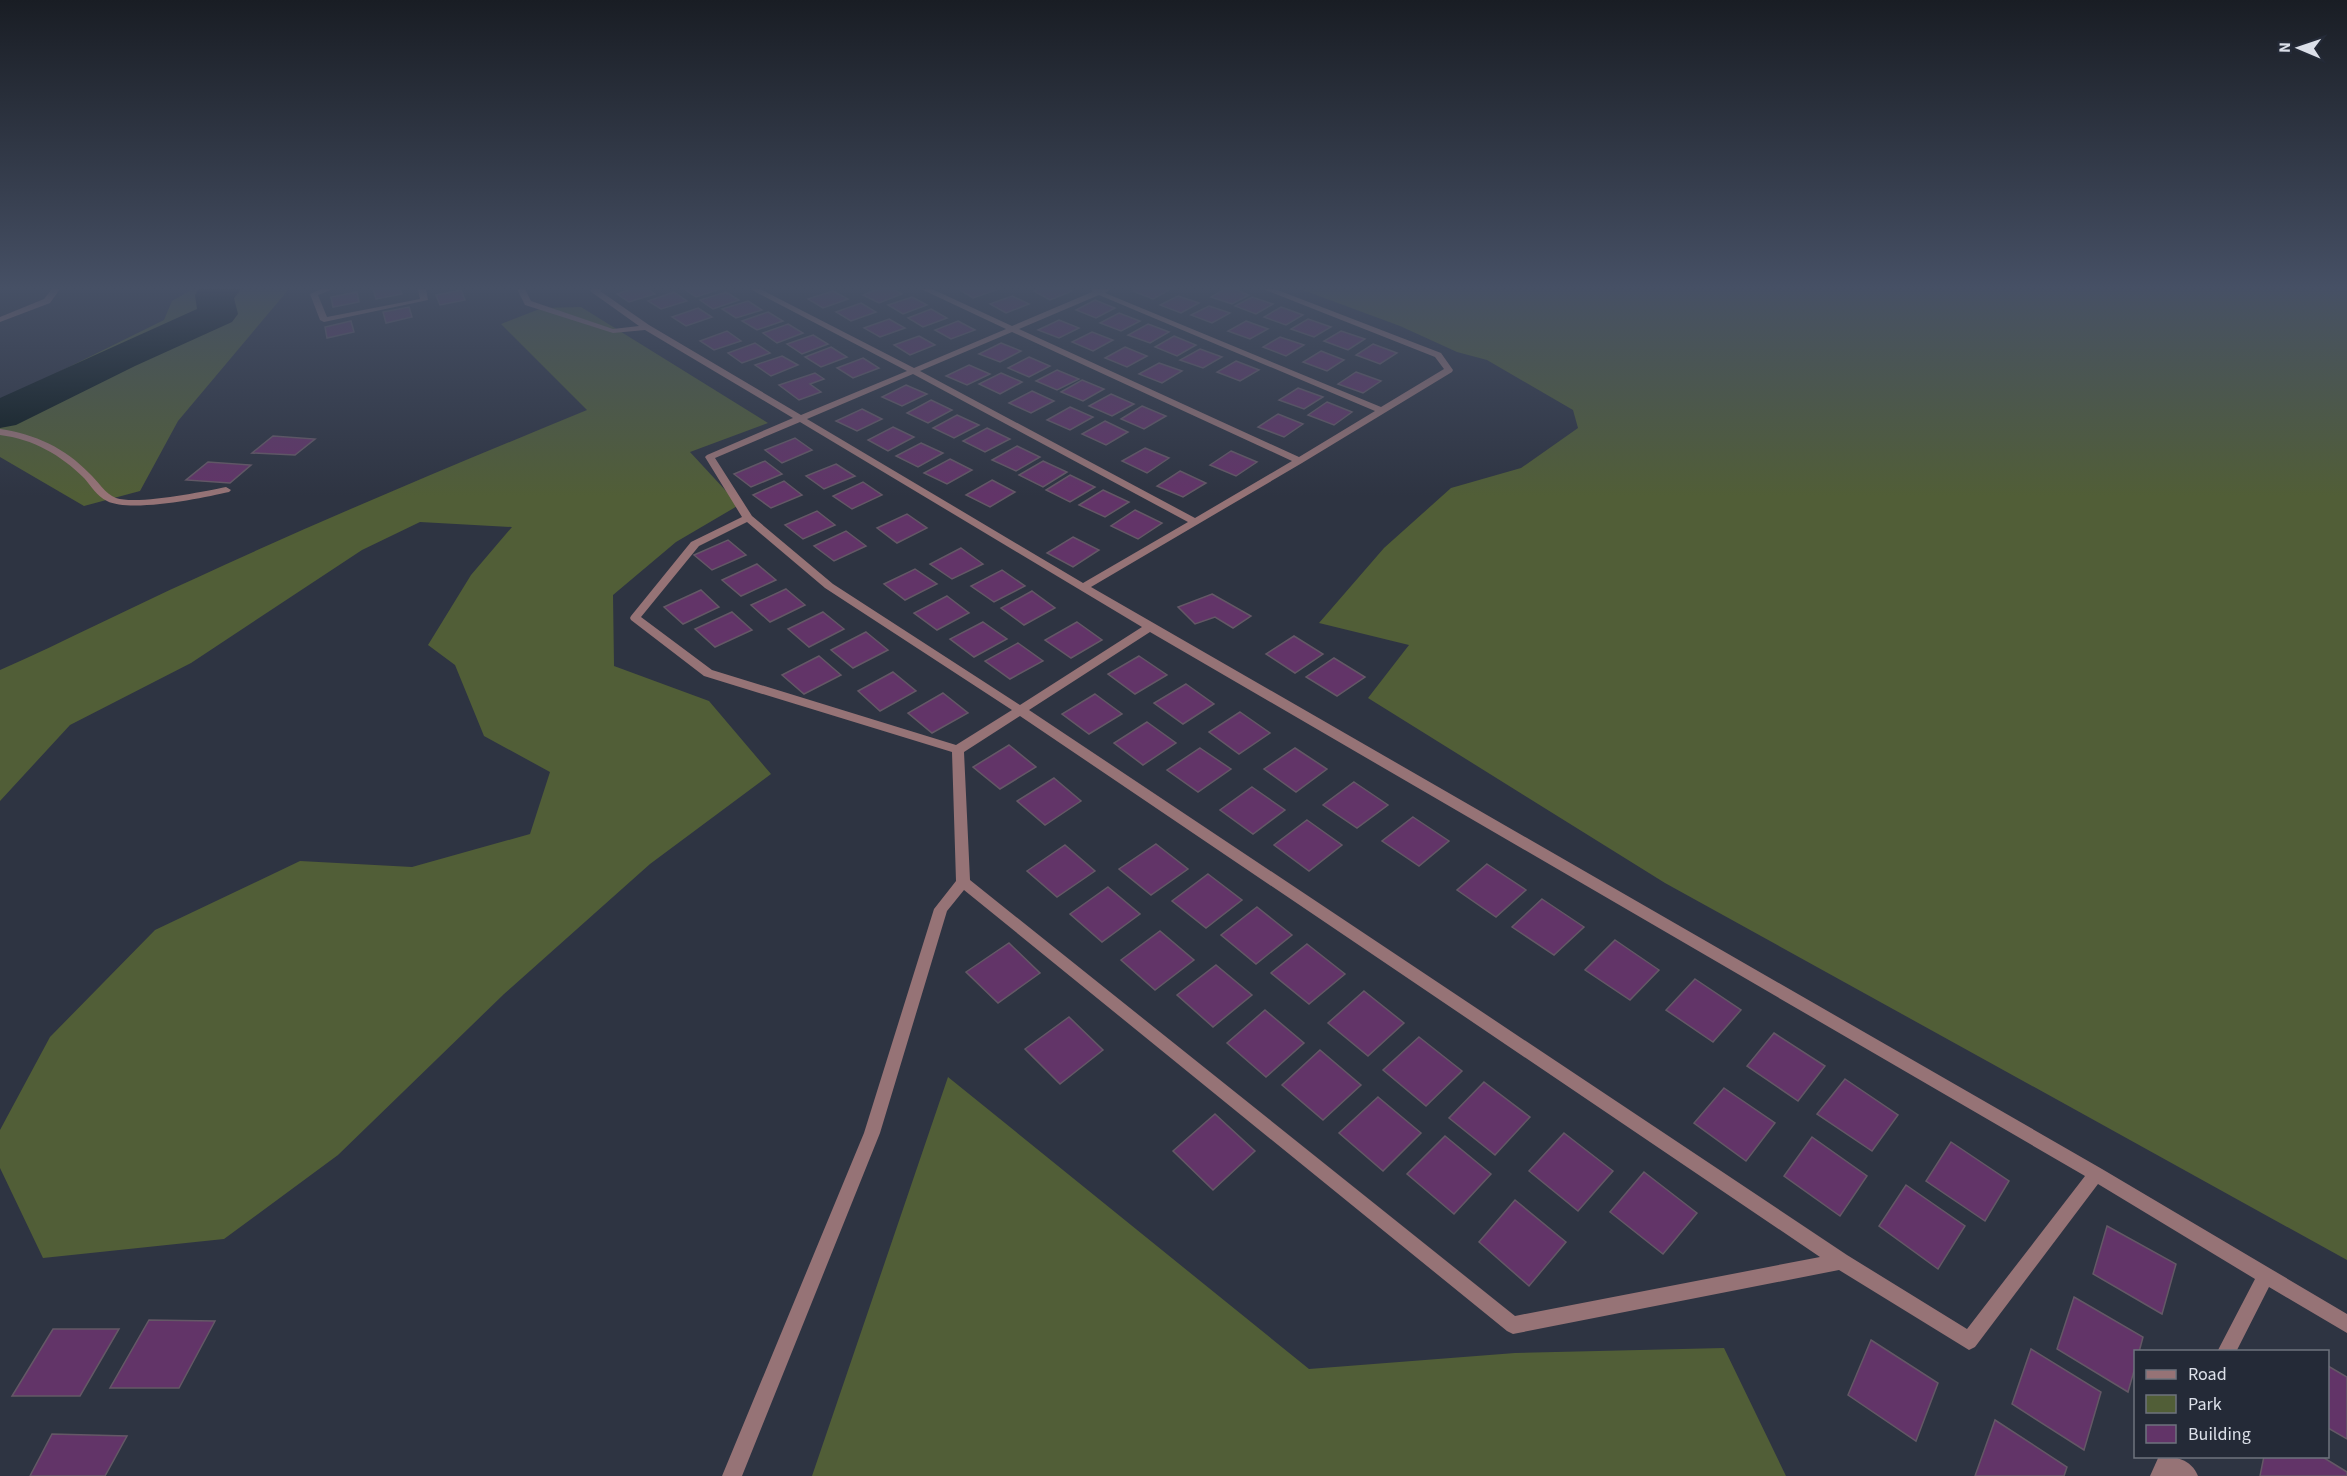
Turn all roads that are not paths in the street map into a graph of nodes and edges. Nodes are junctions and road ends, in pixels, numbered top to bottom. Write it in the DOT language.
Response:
graph roads {
  1 [pos="698,358"];
  2 [pos="888,358"];
  3 [pos="944,358"];
  4 [pos="1073,358"];
  5 [pos="1258,358"];
  6 [pos="1440,358"];
  7 [pos="914,371"];
  8 [pos="1380,410"];
  9 [pos="802,419"];
  10 [pos="0,432"];
  11 [pos="1299,461"];
  12 [pos="226,490"];
  13 [pos="748,518"];
  14 [pos="1196,522"];
  15 [pos="1084,587"];
  16 [pos="1150,627"];
  17 [pos="1020,710"];
  18 [pos="958,750"];
  19 [pos="963,882"];
  20 [pos="2096,1174"];
  21 [pos="1841,1261"];
  22 [pos="2265,1277"];
  23 [pos="2347,1324"];
  24 [pos="2227,1350"];
  25 [pos="2165,1465"];
  26 [pos="732,1476"];
  27 [pos="2188,1476"];
  1 -- 9 [label="street"];
  2 -- 7 [label="street"];
  3 -- 7 [label="street"];
  4 -- 11 [label="street"];
  5 -- 8 [label="street"];
  6 -- 8 [label="street"];
  7 -- 9 [label="street"];
  7 -- 14 [label="street"];
  8 -- 11 [label="street"];
  9 -- 13 [label="street"];
  9 -- 15 [label="street"];
  10 -- 12 [label="street"];
  11 -- 14 [label="street"];
  13 -- 17 [label="street"];
  13 -- 18 [label="street"];
  14 -- 15 [label="street"];
  15 -- 16 [label="street"];
  16 -- 17 [label="street"];
  16 -- 20 [label="street"];
  17 -- 18 [label="street"];
  17 -- 21 [label="street"];
  18 -- 19 [label="street"];
  19 -- 21 [label="street"];
  19 -- 26 [label="street"];
  20 -- 21 [label="street"];
  20 -- 22 [label="street"];
  22 -- 23 [label="street"];
  22 -- 24 [label="street"];
  25 -- 27 [label="street"];
}
